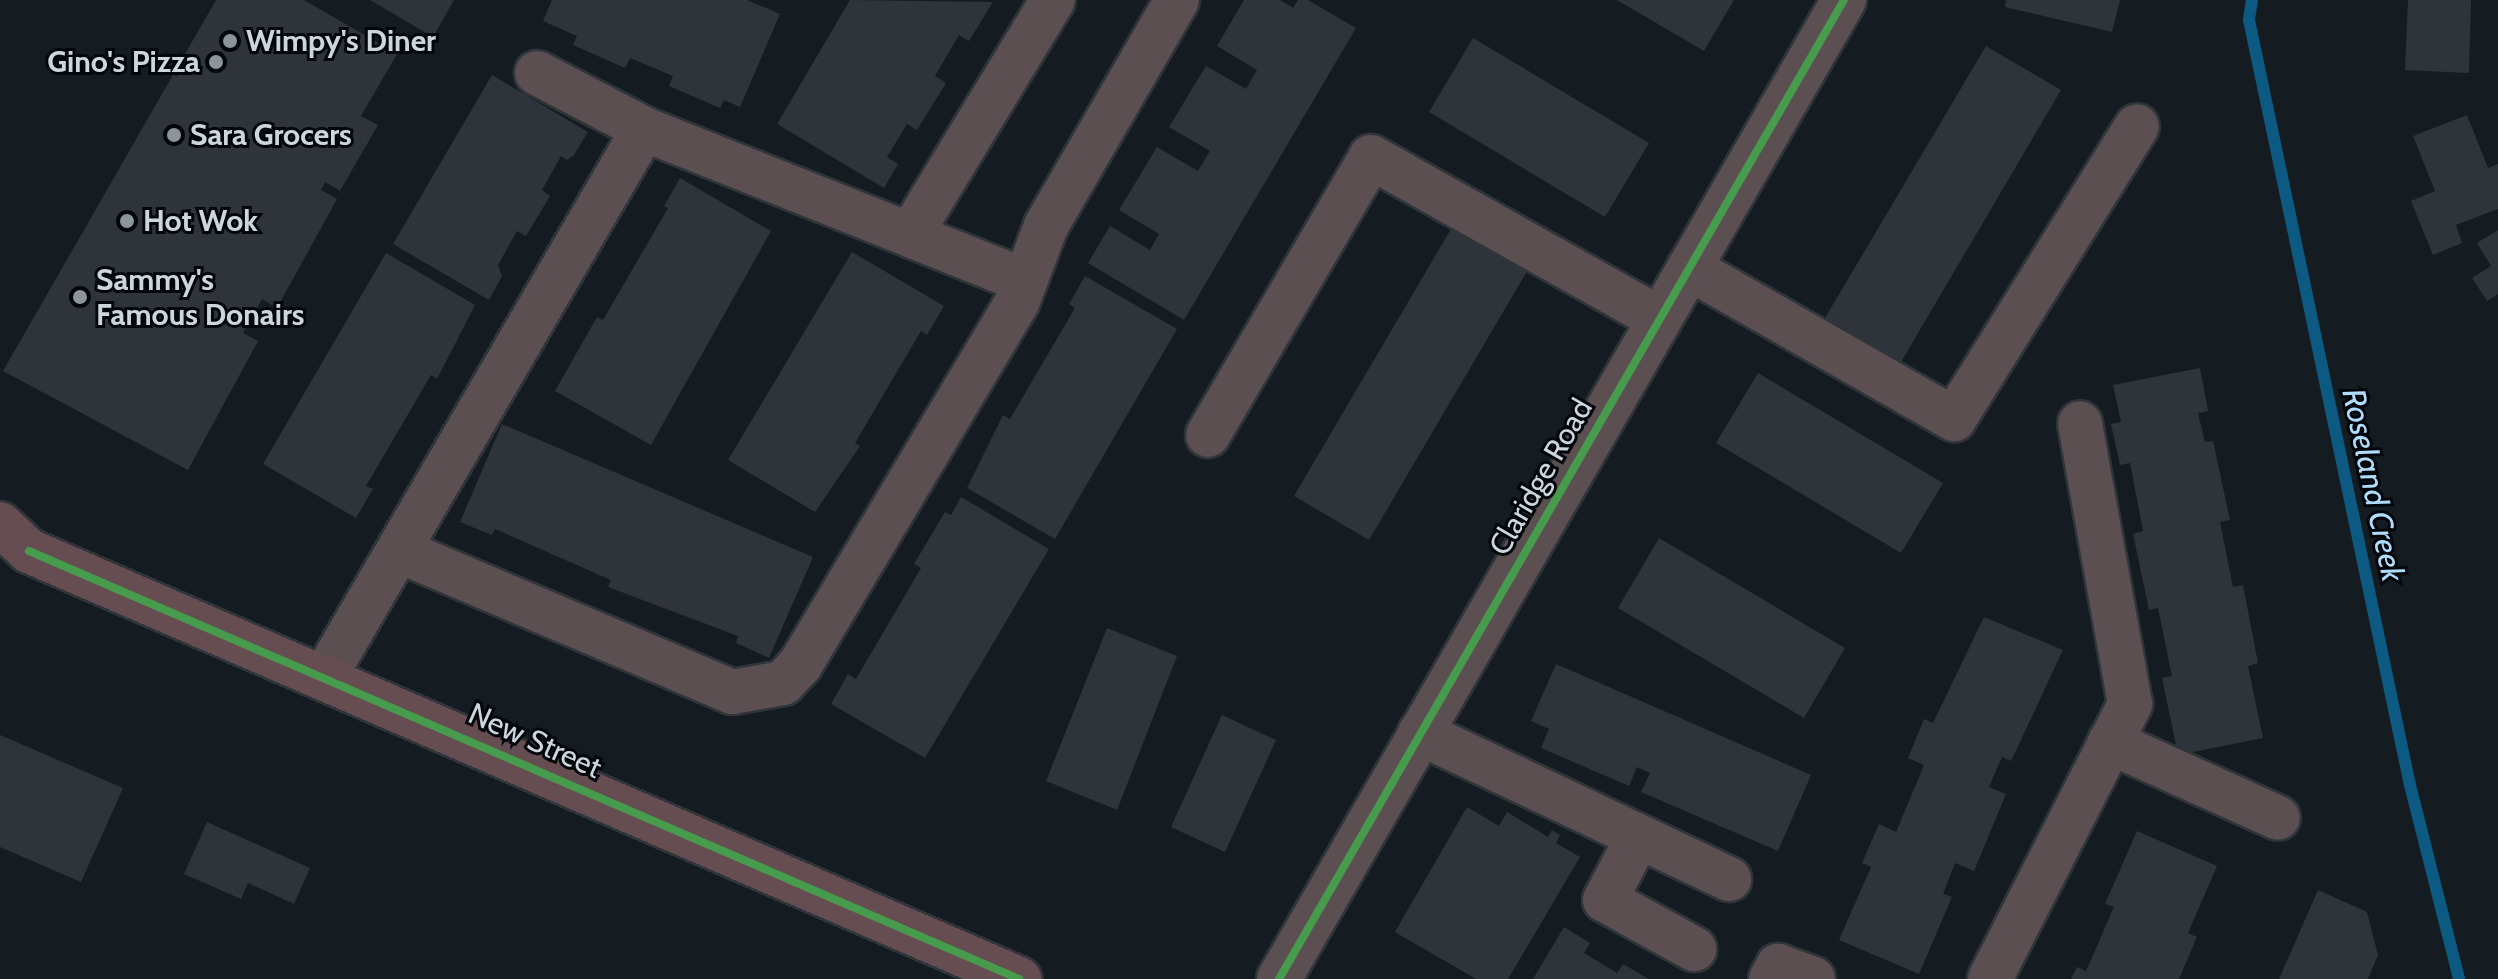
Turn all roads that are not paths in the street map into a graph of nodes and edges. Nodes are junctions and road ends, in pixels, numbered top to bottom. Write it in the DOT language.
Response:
graph roads {
  1 [pos="1053,0"];
  2 [pos="1177,0"];
  3 [pos="1844,0"];
  4 [pos="537,73"];
  5 [pos="2137,126"];
  6 [pos="644,129"];
  7 [pos="910,235"];
  8 [pos="1689,268"];
  9 [pos="1025,281"];
  10 [pos="1660,319"];
  11 [pos="2080,423"];
  12 [pos="1208,435"];
  13 [pos="10,542"];
  14 [pos="400,551"];
  15 [pos="325,676"];
  16 [pos="1420,733"];
  17 [pos="2110,742"];
  18 [pos="2278,818"];
  19 [pos="1638,837"];
  20 [pos="1729,879"];
  21 [pos="1694,949"];
  22 [pos="1019,979"];
  23 [pos="1279,979"];
  24 [pos="1771,979"];
  25 [pos="1813,979"];
  26 [pos="1990,979"];
  1 -- 7 [label="street"];
  2 -- 9 [label="street"];
  3 -- 8 [label="street, Claridge Road"];
  4 -- 6 [label="street"];
  5 -- 8 [label="street"];
  6 -- 7 [label="street"];
  6 -- 14 [label="street"];
  7 -- 9 [label="street"];
  8 -- 10 [label="street, Claridge Road"];
  9 -- 14 [label="street"];
  10 -- 12 [label="street"];
  10 -- 16 [label="street, Claridge Road"];
  11 -- 17 [label="street"];
  13 -- 15 [label="main road, New Street"];
  14 -- 15 [label="street"];
  15 -- 22 [label="main road, New Street"];
  16 -- 19 [label="street"];
  16 -- 23 [label="street, Claridge Road"];
  17 -- 18 [label="street"];
  17 -- 26 [label="street"];
  19 -- 20 [label="street"];
  19 -- 21 [label="street"];
  24 -- 25 [label="street"];
}
